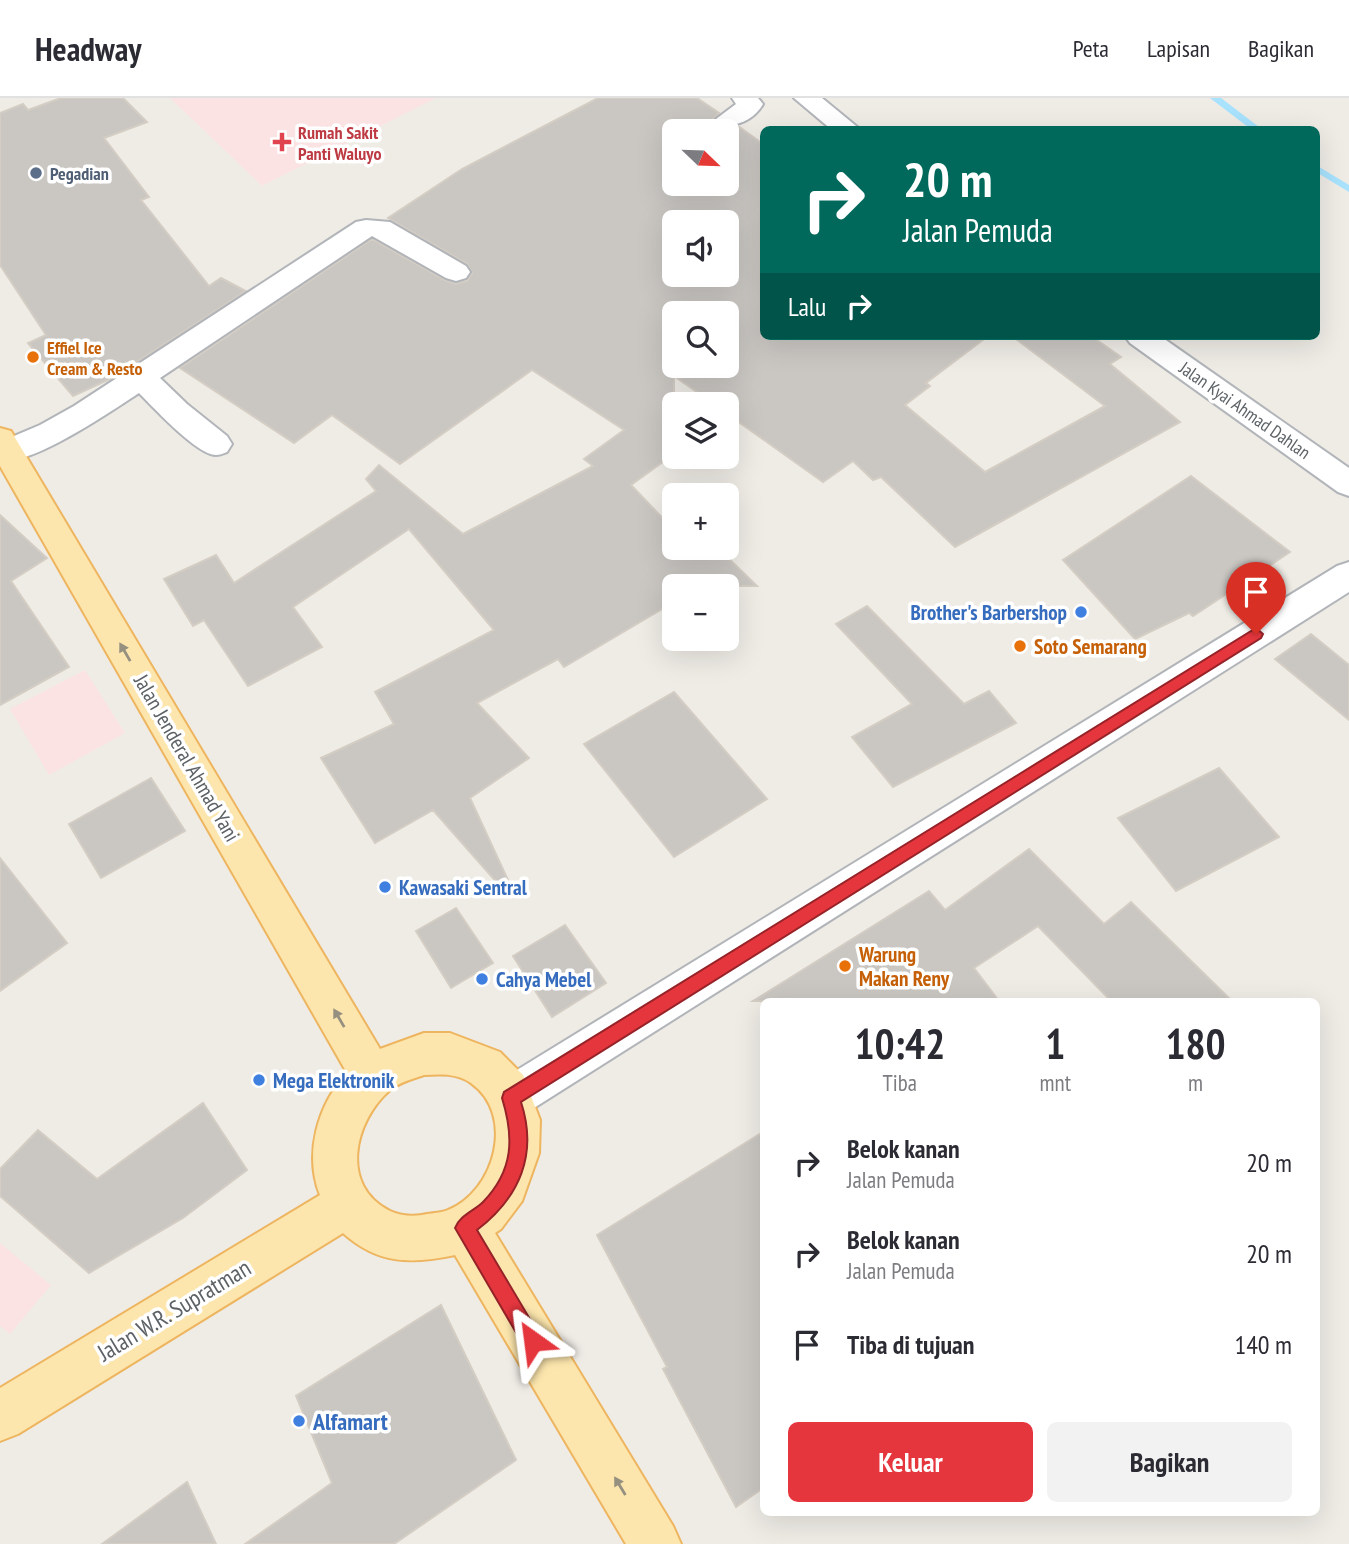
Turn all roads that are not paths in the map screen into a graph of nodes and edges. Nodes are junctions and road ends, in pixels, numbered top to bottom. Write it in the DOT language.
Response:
graph roads {
  1 [pos="744,98"];
  2 [pos="806,98"];
  3 [pos="729,119"];
  4 [pos="844,126"];
  5 [pos="456,272"];
  6 [pos="1146,340"];
  7 [pos="141,377"];
  8 [pos="216,444"];
  9 [pos="4,445"];
  10 [pos="1349,484"];
  11 [pos="1349,575"];
  12 [pos="373,1077"];
  13 [pos="511,1098"];
  14 [pos="347,1205"];
  15 [pos="465,1228"];
  16 [pos="0,1416"];
  17 [pos="655,1544"];
  1 -- 3 [label="street"];
  2 -- 4 [label="street"];
  5 -- 7 [label="street"];
  6 -- 10 [label="street, Jalan Kyai Ahmad Dahlan"];
  7 -- 8 [label="street"];
  7 -- 9 [label="street"];
  12 -- 9 [label="main road, Jalan Jenderal Ahmad Yani, one-way"];
  11 -- 13 [label="street"];
  12 -- 13 [label="main road"];
  12 -- 14 [label="main road"];
  13 -- 15 [label="main road"];
  14 -- 15 [label="main road"];
  14 -- 16 [label="main road, Jalan W.R. Supratman"];
  17 -- 15 [label="main road, one-way"];
}
